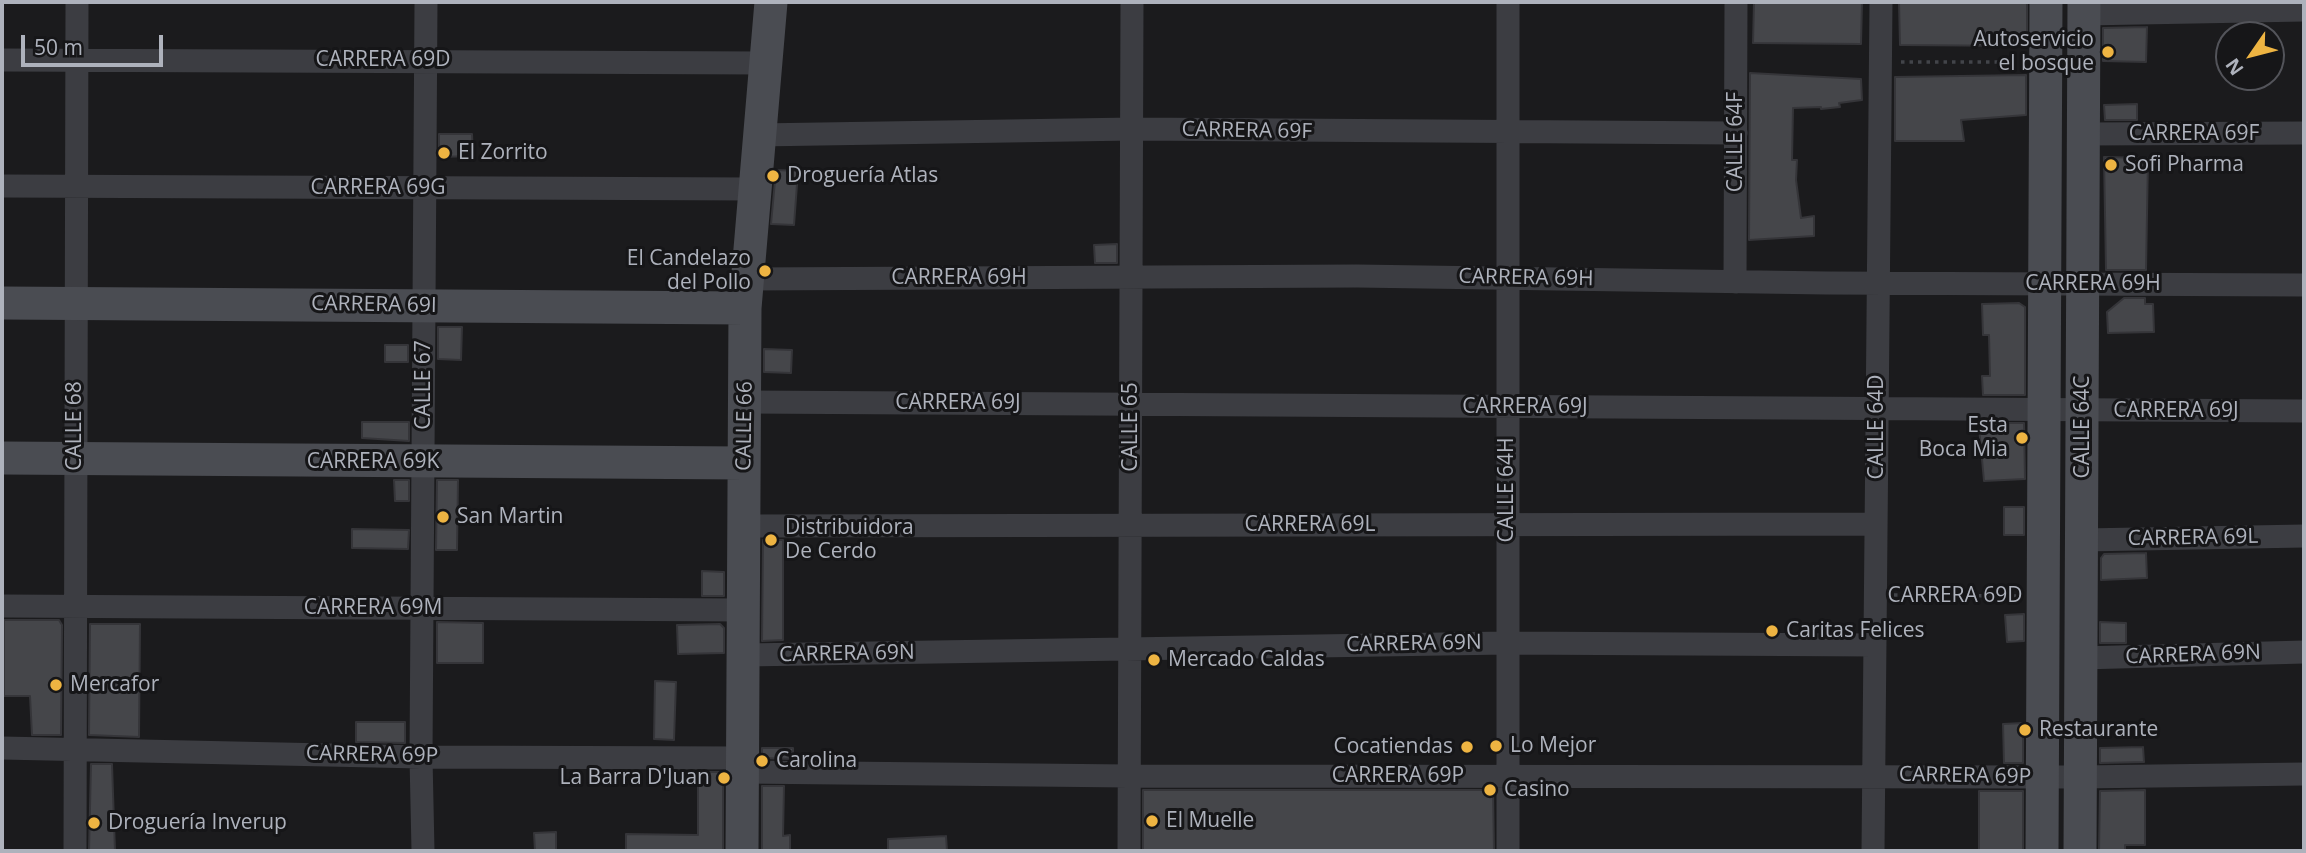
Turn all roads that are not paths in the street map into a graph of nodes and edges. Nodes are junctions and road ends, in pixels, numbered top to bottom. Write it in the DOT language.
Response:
graph roads {
  1 [pos="77,2"];
  2 [pos="426,2"];
  3 [pos="771,2"];
  4 [pos="1132,2"];
  5 [pos="1508,2"];
  6 [pos="1736,2"];
  7 [pos="1881,2"];
  8 [pos="2046,2"];
  9 [pos="2084,8"];
  10 [pos="2304,10"];
  11 [pos="2,60"];
  12 [pos="76,60"];
  13 [pos="426,60"];
  14 [pos="765,62"];
  15 [pos="1133,129"];
  16 [pos="1736,133"];
  17 [pos="2304,133"];
  18 [pos="1508,134"];
  19 [pos="2084,134"];
  20 [pos="758,135"];
  21 [pos="2,186"];
  22 [pos="76,188"];
  23 [pos="425,188"];
  24 [pos="754,189"];
  25 [pos="1132,277"];
  26 [pos="1508,278"];
  27 [pos="1735,282"];
  28 [pos="1878,283"];
  29 [pos="2044,284"];
  30 [pos="2083,284"];
  31 [pos="2304,285"];
  32 [pos="746,294"];
  33 [pos="2,303"];
  34 [pos="75,303"];
  35 [pos="424,305"];
  36 [pos="745,402"];
  37 [pos="1131,404"];
  38 [pos="1507,407"];
  39 [pos="1877,410"];
  40 [pos="2044,411"];
  41 [pos="2083,411"];
  42 [pos="2304,411"];
  43 [pos="2,458"];
  44 [pos="74,461"];
  45 [pos="424,463"];
  46 [pos="744,463"];
  47 [pos="1507,524"];
  48 [pos="1876,524"];
  49 [pos="1131,525"];
  50 [pos="744,526"];
  51 [pos="2304,536"];
  52 [pos="2082,540"];
  53 [pos="2,606"];
  54 [pos="75,607"];
  55 [pos="422,608"];
  56 [pos="744,610"];
  57 [pos="1507,643"];
  58 [pos="1875,645"];
  59 [pos="1130,649"];
  60 [pos="2304,652"];
  61 [pos="744,655"];
  62 [pos="2081,658"];
  63 [pos="2,748"];
  64 [pos="75,748"];
  65 [pos="421,757"];
  66 [pos="743,765"];
  67 [pos="2304,774"];
  68 [pos="1874,775"];
  69 [pos="1129,776"];
  70 [pos="1507,776"];
  71 [pos="2043,777"];
  72 [pos="2080,777"];
  73 [pos="75,851"];
  74 [pos="423,851"];
  75 [pos="742,851"];
  76 [pos="1129,851"];
  77 [pos="1508,851"];
  78 [pos="1873,851"];
  79 [pos="2042,851"];
  80 [pos="2080,851"];
  1 -- 12 [label="street, CALLE 68"];
  2 -- 13 [label="street, CALLE 67"];
  3 -- 14 [label="street, CALLE 66"];
  4 -- 15 [label="street, CALLE 65"];
  5 -- 18 [label="street, CALLE 64H"];
  6 -- 16 [label="street, CALLE 64F"];
  7 -- 28 [label="street, CALLE 64D"];
  8 -- 29 [label="street, CALLE 64C"];
  9 -- 10 [label="street"];
  9 -- 19 [label="street, CALLE 64C"];
  11 -- 12 [label="street, CARRERA 69D"];
  12 -- 13 [label="street, CARRERA 69D"];
  12 -- 22 [label="street, CALLE 68"];
  13 -- 14 [label="street, CARRERA 69D"];
  13 -- 23 [label="street, CALLE 67"];
  14 -- 20 [label="street, CALLE 66"];
  15 -- 18 [label="street, CARRERA 69F"];
  15 -- 20 [label="street, CARRERA 69F"];
  15 -- 25 [label="street, CALLE 65"];
  16 -- 18 [label="street, CARRERA 69F"];
  16 -- 27 [label="street, CALLE 64F"];
  17 -- 19 [label="street, CARRERA 69F"];
  18 -- 26 [label="street, CALLE 64H"];
  19 -- 30 [label="street, CALLE 64C"];
  20 -- 24 [label="street, CALLE 66"];
  21 -- 22 [label="street, CARRERA 69G"];
  22 -- 23 [label="street, CARRERA 69G"];
  22 -- 34 [label="street, CALLE 68"];
  23 -- 24 [label="street, CARRERA 69G"];
  23 -- 35 [label="street, CALLE 67"];
  24 -- 32 [label="street, CALLE 66"];
  25 -- 26 [label="street, CARRERA 69H"];
  25 -- 32 [label="street, CARRERA 69H"];
  25 -- 37 [label="street, CALLE 65"];
  26 -- 27 [label="street, CARRERA 69H"];
  26 -- 38 [label="street, CALLE 64H"];
  27 -- 28 [label="street, CARRERA 69H"];
  28 -- 29 [label="street, CARRERA 69H"];
  28 -- 39 [label="street, CALLE 64D"];
  29 -- 30 [label="street, CARRERA 69H"];
  29 -- 40 [label="street, CALLE 64C"];
  30 -- 31 [label="street, CARRERA 69H"];
  30 -- 41 [label="street, CALLE 64C"];
  32 -- 35 [label="street, CARRERA 69I"];
  32 -- 36 [label="street, CALLE 66"];
  33 -- 34 [label="street, CARRERA 69I"];
  34 -- 35 [label="street, CARRERA 69I"];
  34 -- 44 [label="street, CALLE 68"];
  35 -- 45 [label="street, CALLE 67"];
  36 -- 37 [label="street, CARRERA 69J"];
  36 -- 46 [label="street, CALLE 66"];
  37 -- 38 [label="street, CARRERA 69J"];
  37 -- 49 [label="street, CALLE 65"];
  38 -- 39 [label="street, CARRERA 69J"];
  38 -- 47 [label="street, CALLE 64H"];
  39 -- 40 [label="street, CARRERA 69J"];
  39 -- 48 [label="street, CALLE 64D"];
  40 -- 41 [label="street, CARRERA 69J"];
  40 -- 71 [label="street, CALLE 64C"];
  41 -- 42 [label="street, CARRERA 69J"];
  41 -- 52 [label="street, CALLE 64C"];
  43 -- 44 [label="street, CARRERA 69K"];
  44 -- 45 [label="street, CARRERA 69K"];
  44 -- 54 [label="street, CALLE 68"];
  45 -- 46 [label="street, CARRERA 69K"];
  45 -- 55 [label="street, CALLE 67"];
  46 -- 50 [label="street, CALLE 66"];
  47 -- 48 [label="street, CARRERA 69L"];
  47 -- 49 [label="street, CARRERA 69L"];
  47 -- 57 [label="street, CALLE 64H"];
  48 -- 58 [label="street, CALLE 64D"];
  49 -- 50 [label="street, CARRERA 69L"];
  49 -- 59 [label="street, CALLE 65"];
  50 -- 56 [label="street, CALLE 66"];
  51 -- 52 [label="street, CARRERA 69L"];
  52 -- 62 [label="street, CALLE 64C"];
  53 -- 54 [label="street, CARRERA 69M"];
  54 -- 55 [label="street, CARRERA 69M"];
  54 -- 64 [label="street, CALLE 68"];
  55 -- 56 [label="street, CARRERA 69M"];
  55 -- 65 [label="street, CALLE 67"];
  56 -- 61 [label="street, CALLE 66"];
  57 -- 58 [label="street, CARRERA 69N"];
  57 -- 59 [label="street, CARRERA 69N"];
  57 -- 70 [label="street, CALLE 64H"];
  58 -- 68 [label="street, CALLE 64D"];
  59 -- 61 [label="street, CARRERA 69N"];
  59 -- 69 [label="street, CALLE 65"];
  60 -- 62 [label="street, CARRERA 69N"];
  61 -- 66 [label="street, CALLE 66"];
  62 -- 72 [label="street, CALLE 64C"];
  63 -- 64 [label="street, CARRERA 69P"];
  64 -- 65 [label="street, CARRERA 69P"];
  64 -- 73 [label="street, CALLE 68"];
  65 -- 66 [label="street, CARRERA 69P"];
  65 -- 74 [label="street, CALLE 67"];
  66 -- 69 [label="street, CARRERA 69P"];
  66 -- 75 [label="street, CALLE 66"];
  67 -- 72 [label="street, CARRERA 69P"];
  68 -- 70 [label="street, CARRERA 69P"];
  68 -- 71 [label="street, CARRERA 69P"];
  68 -- 78 [label="street, CALLE 64D"];
  69 -- 70 [label="street, CARRERA 69P"];
  69 -- 76 [label="street, CALLE 65"];
  70 -- 77 [label="street, CALLE 64H"];
  71 -- 72 [label="street, CARRERA 69P"];
  71 -- 79 [label="street, CALLE 64C"];
  72 -- 80 [label="street, CALLE 64C"];
}
